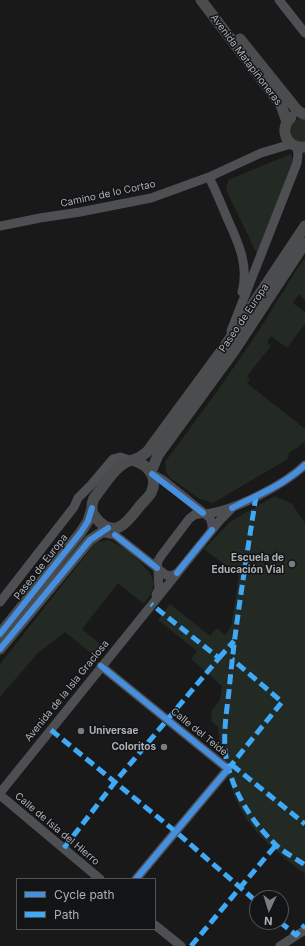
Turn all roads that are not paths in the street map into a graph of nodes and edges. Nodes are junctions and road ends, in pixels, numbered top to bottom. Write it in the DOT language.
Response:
graph roads {
  1 [pos="201,0"];
  2 [pos="209,0"];
  3 [pos="279,0"];
  4 [pos="305,33"];
  5 [pos="304,114"];
  6 [pos="286,126"];
  7 [pos="300,147"];
  8 [pos="261,153"];
  9 [pos="209,177"];
  10 [pos="0,226"];
  11 [pos="305,226"];
  12 [pos="305,243"];
  13 [pos="242,301"];
  14 [pos="225,346"];
  15 [pos="132,460"];
  16 [pos="305,465"];
  17 [pos="152,473"];
  18 [pos="78,498"];
  19 [pos="92,505"];
  20 [pos="232,508"];
  21 [pos="204,513"];
  22 [pos="212,530"];
  23 [pos="109,531"];
  24 [pos="157,569"];
  25 [pos="177,573"];
  26 [pos="0,602"];
  27 [pos="151,604"];
  28 [pos="0,634"];
  29 [pos="0,649"];
  30 [pos="101,666"];
  31 [pos="0,794"];
  32 [pos="99,878"];
  33 [pos="137,878"];
  34 [pos="156,925"];
  35 [pos="305,930"];
  36 [pos="181,946"];
  37 [pos="280,946"];
  1 -- 6 [label="main road, Avenida Matapiñoneras"];
  2 -- 5 [label="main road, Avenida Matapiñoneras"];
  3 -- 4 [label="street"];
  5 -- 6 [label="main road"];
  6 -- 7 [label="main road, Avenida Matapiñoneras"];
  6 -- 8 [label="street, Camino de lo Cortao"];
  7 -- 8 [label="street, Camino de lo Cortao"];
  7 -- 13 [label="street"];
  8 -- 9 [label="street, Camino de lo Cortao"];
  9 -- 10 [label="street, Camino de lo Cortao"];
  9 -- 13 [label="street"];
  11 -- 14 [label="main road, Paseo de Europa"];
  12 -- 17 [label="main road, Paseo de Europa"];
  13 -- 14 [label="street"];
  14 -- 15 [label="main road, Paseo de Europa"];
  15 -- 17 [label="main road"];
  15 -- 18 [label="street"];
  15 -- 19 [label="main road"];
  16 -- 20 [label="street"];
  17 -- 21 [label="street"];
  17 -- 23 [label="main road"];
  18 -- 19 [label="street"];
  18 -- 26 [label="street"];
  19 -- 23 [label="main road"];
  19 -- 28 [label="main road, Paseo de Europa"];
  20 -- 21 [label="street"];
  20 -- 22 [label="street, Avenida de la Isla Graciosa"];
  21 -- 22 [label="street"];
  21 -- 24 [label="street"];
  22 -- 25 [label="street, Avenida de la Isla Graciosa"];
  23 -- 24 [label="street"];
  23 -- 29 [label="main road, Paseo de Europa"];
  24 -- 25 [label="street"];
  24 -- 27 [label="street, Avenida de la Isla Graciosa"];
  25 -- 27 [label="street, Avenida de la Isla Graciosa"];
  27 -- 30 [label="street, Avenida de la Isla Graciosa"];
  30 -- 31 [label="street, Avenida de la Isla Graciosa"];
  30 -- 33 [label="street, Calle del Teide"];
  31 -- 32 [label="street, Calle de Isla del Hierro"];
  34 -- 36 [label="street"];
  35 -- 37 [label="street"];
}
